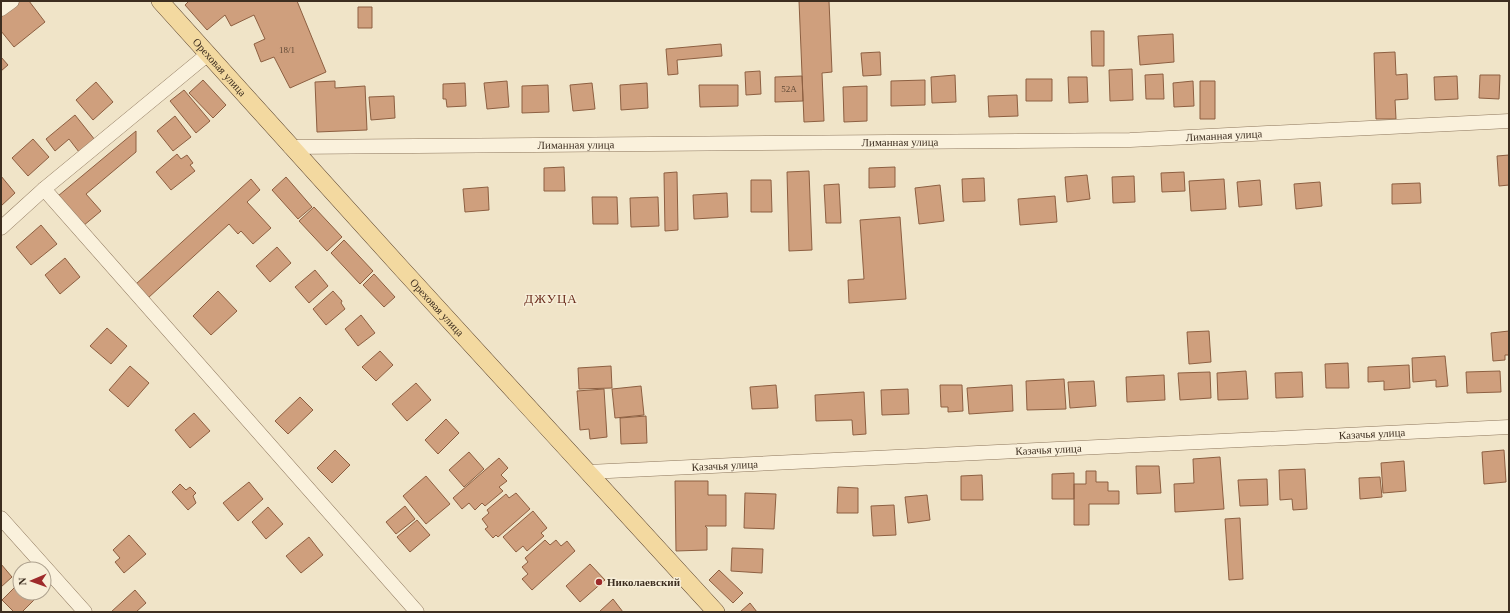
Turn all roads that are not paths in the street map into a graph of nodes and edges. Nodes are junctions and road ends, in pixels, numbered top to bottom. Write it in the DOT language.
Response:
graph roads {
  1 [pos="12,1"];
  2 [pos="160,1"];
  3 [pos="1,9"];
  4 [pos="208,54"];
  5 [pos="1509,121"];
  6 [pos="290,147"];
  7 [pos="44,189"];
  8 [pos="1,228"];
  9 [pos="1509,427"];
  10 [pos="588,472"];
  11 [pos="1,518"];
  12 [pos="85,612"];
  13 [pos="417,612"];
  14 [pos="716,612"];
  1 -- 3 [label="street"];
  2 -- 4 [label="main road, Ореховая улица"];
  4 -- 6 [label="main road, Ореховая улица"];
  4 -- 7 [label="street"];
  5 -- 6 [label="street, Лиманная улица"];
  6 -- 10 [label="main road, Ореховая улица"];
  7 -- 8 [label="street"];
  7 -- 13 [label="street"];
  9 -- 10 [label="street, Казачья улица"];
  10 -- 14 [label="main road, Ореховая улица"];
  11 -- 12 [label="street"];
}
